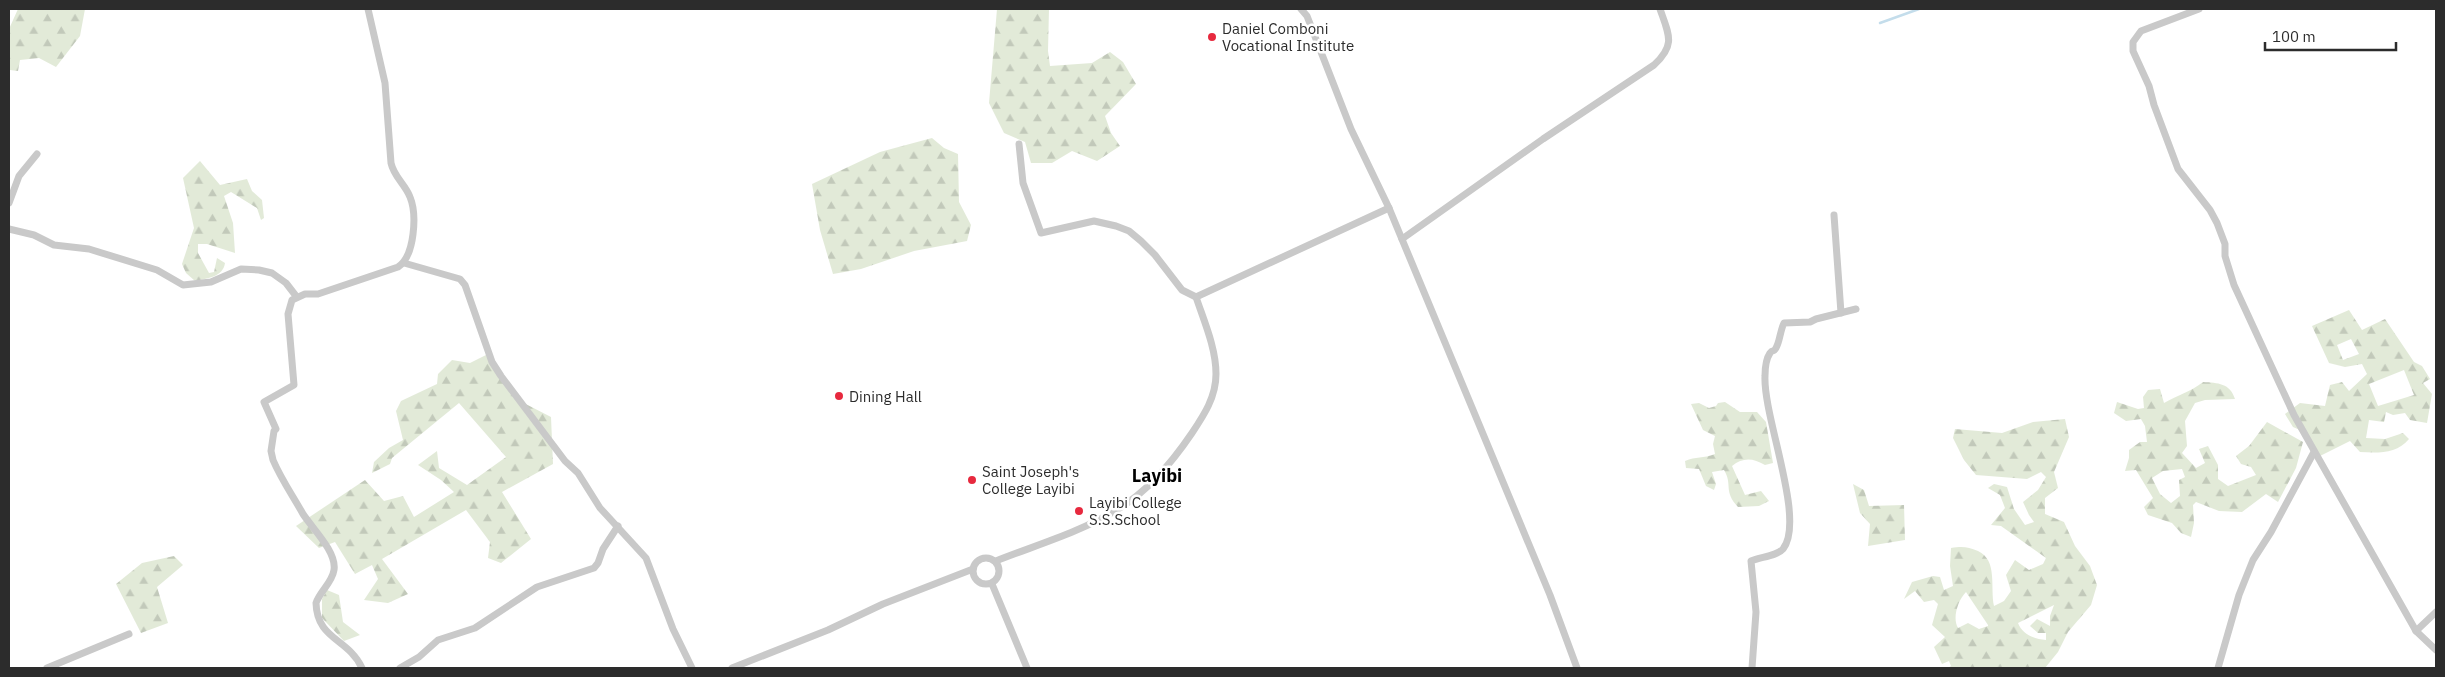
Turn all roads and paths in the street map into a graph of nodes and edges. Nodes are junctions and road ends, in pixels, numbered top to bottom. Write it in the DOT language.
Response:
graph roads {
  1 [pos="368,9"];
  2 [pos="1301,9"];
  3 [pos="1660,9"];
  4 [pos="2199,9"];
  5 [pos="1020,144"];
  6 [pos="37,154"];
  7 [pos="9,203"];
  8 [pos="1389,208"];
  9 [pos="1834,215"];
  10 [pos="9,229"];
  11 [pos="1402,239"];
  12 [pos="404,263"];
  13 [pos="296,296"];
  14 [pos="1196,297"];
  15 [pos="1856,310"];
  16 [pos="1841,313"];
  17 [pos="2314,452"];
  18 [pos="618,526"];
  19 [pos="996,561"];
  20 [pos="973,568"];
  21 [pos="992,584"];
  22 [pos="2436,612"];
  23 [pos="2416,631"];
  24 [pos="129,634"];
  25 [pos="2436,650"];
  26 [pos="48,668"];
  27 [pos="362,668"];
  28 [pos="400,668"];
  29 [pos="692,668"];
  30 [pos="732,668"];
  31 [pos="1027,668"];
  32 [pos="1577,668"];
  33 [pos="1752,668"];
  34 [pos="2218,668"];
  1 -- 12 [label="street"];
  2 -- 8 [label="street"];
  3 -- 11 [label="street"];
  4 -- 17 [label="street"];
  5 -- 14 [label="street"];
  6 -- 7 [label="street"];
  8 -- 11 [label="street"];
  8 -- 14 [label="street"];
  9 -- 16 [label="street"];
  10 -- 13 [label="street"];
  11 -- 32 [label="street"];
  12 -- 13 [label="street"];
  12 -- 18 [label="street"];
  13 -- 27 [label="street"];
  14 -- 19 [label="street"];
  15 -- 16 [label="street"];
  16 -- 33 [label="street"];
  17 -- 23 [label="street"];
  17 -- 34 [label="street"];
  18 -- 28 [label="street"];
  18 -- 29 [label="street"];
  19 -- 20 [label="street"];
  19 -- 21 [label="street"];
  20 -- 21 [label="street"];
  20 -- 30 [label="street"];
  21 -- 31 [label="street"];
  22 -- 23 [label="street"];
  23 -- 25 [label="street"];
  24 -- 26 [label="street"];
}
